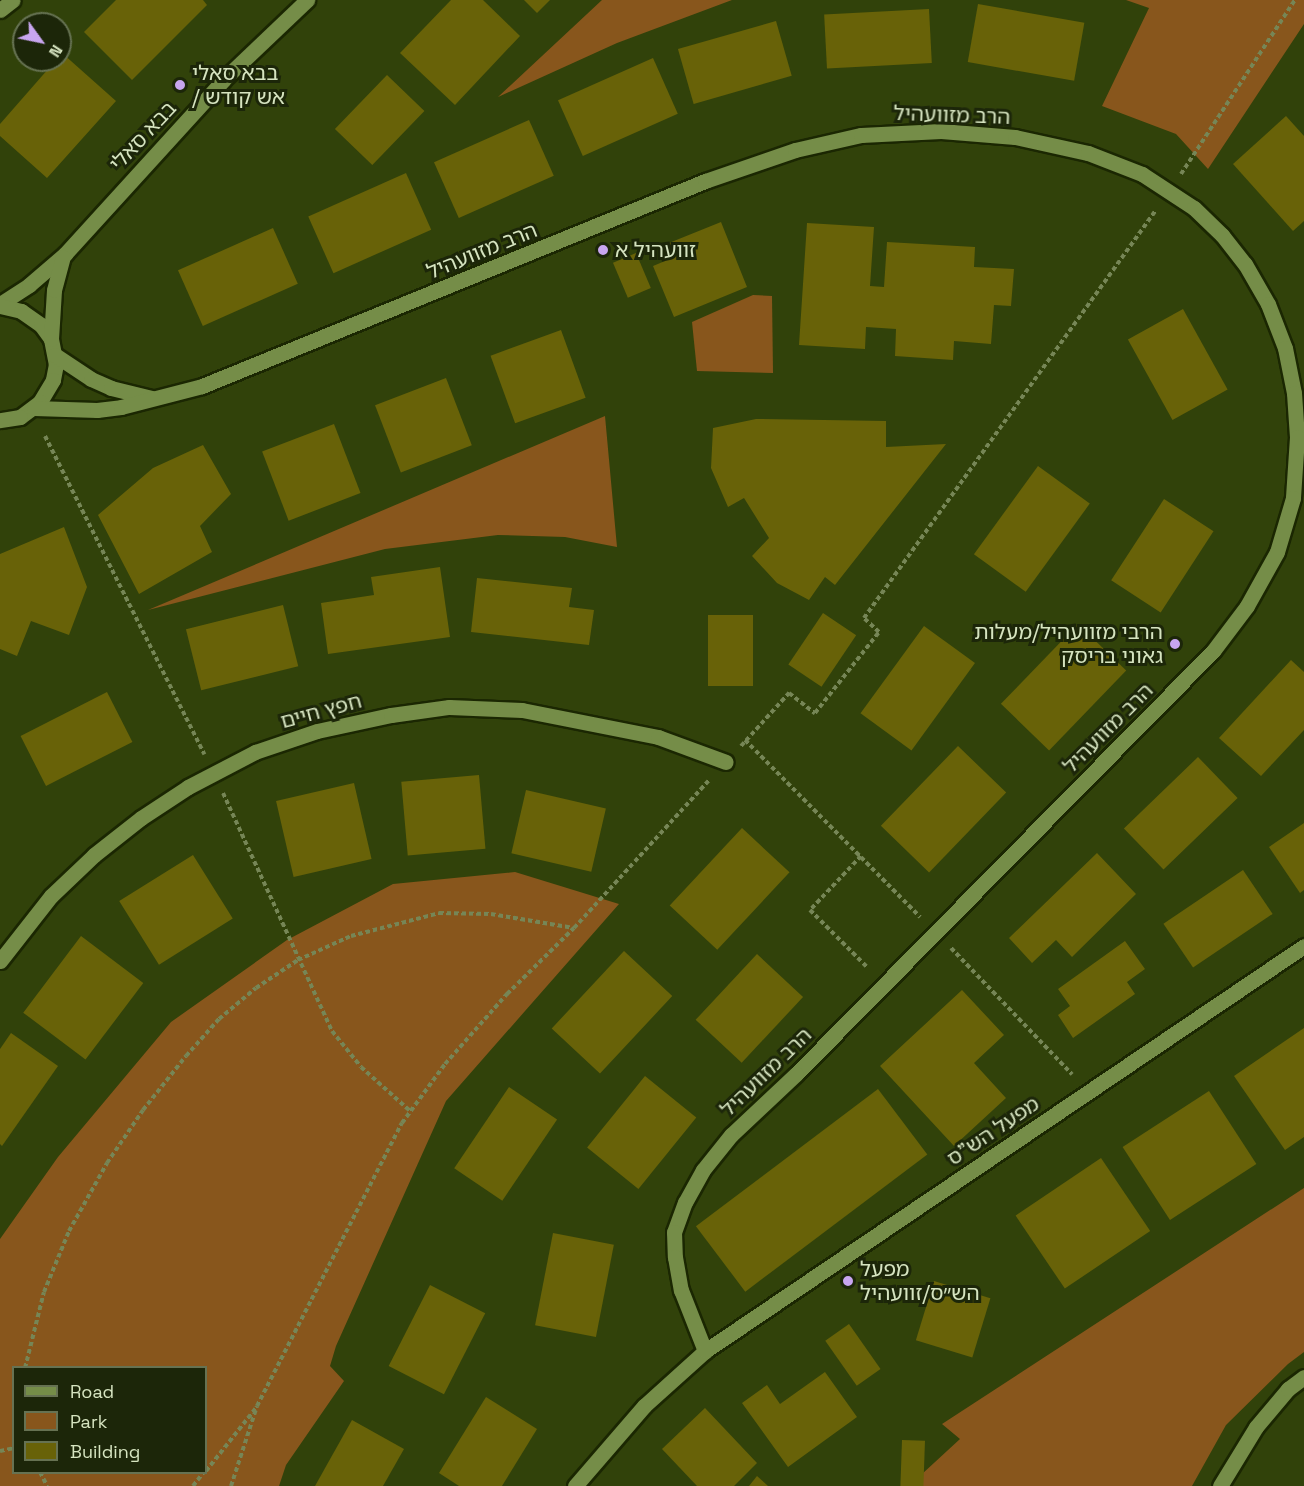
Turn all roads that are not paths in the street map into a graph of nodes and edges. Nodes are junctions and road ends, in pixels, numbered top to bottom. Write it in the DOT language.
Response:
graph roads {
  1 [pos="13,0"];
  2 [pos="307,0"];
  3 [pos="0,10"];
  4 [pos="64,254"];
  5 [pos="0,305"];
  6 [pos="51,339"];
  7 [pos="55,355"];
  8 [pos="154,399"];
  9 [pos="34,408"];
  10 [pos="1,421"];
  11 [pos="726,762"];
  12 [pos="1304,945"];
  13 [pos="0,961"];
  14 [pos="705,1351"];
  15 [pos="1304,1377"];
  16 [pos="575,1486"];
  17 [pos="1220,1486"];
  1 -- 3 [label="street"];
  2 -- 4 [label="street, בבא סאלי"];
  4 -- 5 [label="street, בבא סאלי"];
  4 -- 6 [label="street, בבא סאלי"];
  5 -- 6 [label="street"];
  6 -- 7 [label="street"];
  7 -- 8 [label="street, הרב מזוועהיל"];
  7 -- 9 [label="street"];
  8 -- 9 [label="street, הרב מזוועהיל"];
  8 -- 14 [label="street, הרב מזוועהיל"];
  9 -- 10 [label="street"];
  11 -- 13 [label="street, חפץ חיים"];
  12 -- 14 [label="street, מפעל הש\"ס"];
  14 -- 16 [label="street, מפעל הש\"ס"];
  15 -- 17 [label="street"];
}
